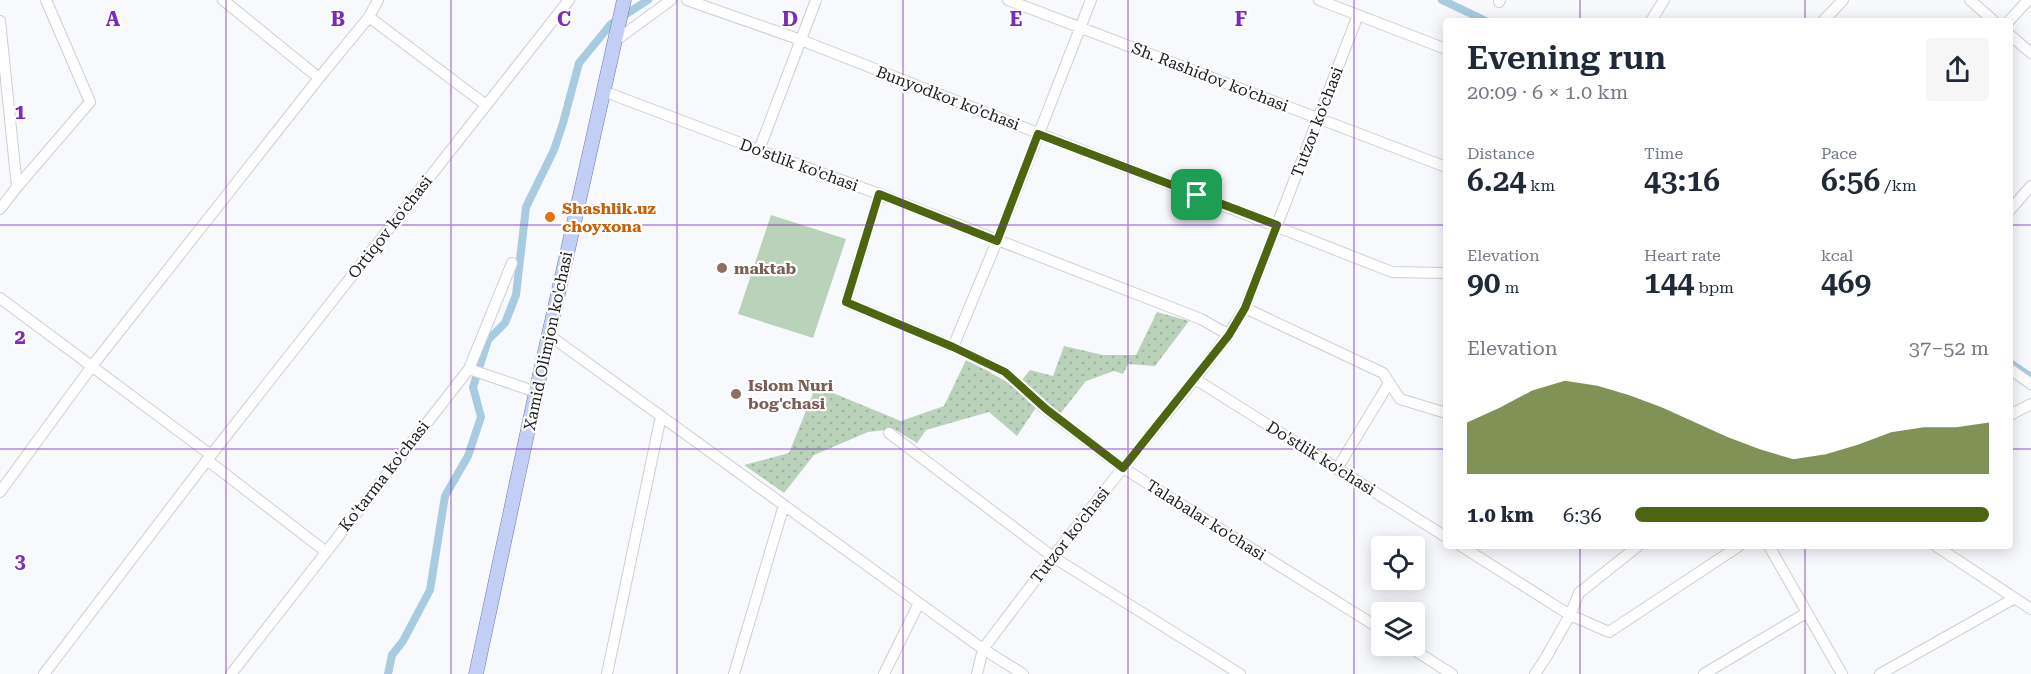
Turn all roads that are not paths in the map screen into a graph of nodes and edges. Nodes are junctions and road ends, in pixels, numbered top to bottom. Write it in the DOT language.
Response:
graph roads {
  1 [pos="46,0"];
  2 [pos="223,0"];
  3 [pos="378,0"];
  4 [pos="569,0"];
  5 [pos="671,0"];
  6 [pos="687,0"];
  7 [pos="816,0"];
  8 [pos="1008,0"];
  9 [pos="1091,0"];
  10 [pos="1319,0"];
  11 [pos="1664,0"];
  12 [pos="1843,0"];
  13 [pos="1970,0"];
  14 [pos="2028,0"];
  15 [pos="623,4"];
  16 [pos="1358,15"];
  17 [pos="369,17"];
  18 [pos="1653,18"];
  19 [pos="1826,18"];
  20 [pos="1991,18"];
  21 [pos="2012,18"];
  22 [pos="0,21"];
  23 [pos="1080,27"];
  24 [pos="2013,38"];
  25 [pos="615,40"];
  26 [pos="801,40"];
  27 [pos="1443,48"];
  28 [pos="2031,53"];
  29 [pos="319,78"];
  30 [pos="3,79"];
  31 [pos="603,91"];
  32 [pos="486,105"];
  33 [pos="1318,118"];
  34 [pos="1038,134"];
  35 [pos="759,150"];
  36 [pos="1443,166"];
  37 [pos="2031,186"];
  38 [pos="17,187"];
  39 [pos="879,194"];
  40 [pos="2013,207"];
  41 [pos="0,208"];
  42 [pos="1277,225"];
  43 [pos="997,241"];
  44 [pos="512,263"];
  45 [pos="1443,273"];
  46 [pos="0,298"];
  47 [pos="1245,308"];
  48 [pos="549,335"];
  49 [pos="1229,335"];
  50 [pos="953,347"];
  51 [pos="92,366"];
  52 [pos="475,370"];
  53 [pos="2013,371"];
  54 [pos="1195,379"];
  55 [pos="1389,383"];
  56 [pos="2031,384"];
  57 [pos="536,392"];
  58 [pos="2031,404"];
  59 [pos="1443,412"];
  60 [pos="2013,413"];
  61 [pos="661,416"];
  62 [pos="889,433"];
  63 [pos="209,458"];
  64 [pos="1123,468"];
  65 [pos="0,469"];
  66 [pos="1337,469"];
  67 [pos="11,477"];
  68 [pos="0,492"];
  69 [pos="784,505"];
  70 [pos="1443,535"];
  71 [pos="1466,549"];
  72 [pos="1634,549"];
  73 [pos="1734,549"];
  74 [pos="1771,549"];
  75 [pos="1941,549"];
  76 [pos="325,551"];
  77 [pos="1053,557"];
  78 [pos="2015,598"];
  79 [pos="919,603"];
  80 [pos="2031,609"];
  81 [pos="1806,613"];
  82 [pos="1570,615"];
  83 [pos="1371,623"];
  84 [pos="983,649"];
  85 [pos="1423,656"];
  86 [pos="44,674"];
  87 [pos="231,674"];
  88 [pos="476,674"];
  89 [pos="607,674"];
  90 [pos="734,674"];
  91 [pos="884,674"];
  92 [pos="977,674"];
  93 [pos="1023,674"];
  94 [pos="1240,674"];
  95 [pos="1452,674"];
  96 [pos="1534,674"];
  97 [pos="1704,674"];
  98 [pos="1842,674"];
  99 [pos="1880,674"];
  1 -- 38 [label="street"];
  2 -- 29 [label="street"];
  3 -- 17 [label="street"];
  4 -- 32 [label="street, Ortiqov ko'chasi"];
  5 -- 25 [label="street"];
  6 -- 26 [label="street, Bunyodkor ko'chasi"];
  7 -- 26 [label="street"];
  8 -- 23 [label="street, Sh. Rashidov ko'chasi"];
  9 -- 23 [label="street"];
  10 -- 16 [label="street"];
  11 -- 18 [label="street"];
  12 -- 19 [label="street"];
  13 -- 20 [label="street"];
  14 -- 21 [label="street"];
  15 -- 25 [label="main road, Xamid Olimjon ko'chasi"];
  16 -- 27 [label="street"];
  16 -- 33 [label="street, Tutzor ko'chasi"];
  17 -- 29 [label="street"];
  17 -- 32 [label="street"];
  22 -- 30 [label="street"];
  23 -- 33 [label="street, Sh. Rashidov ko'chasi"];
  23 -- 34 [label="street"];
  24 -- 28 [label="street"];
  25 -- 31 [label="main road, Xamid Olimjon ko'chasi"];
  26 -- 34 [label="street, Bunyodkor ko'chasi"];
  26 -- 35 [label="street"];
  29 -- 51 [label="street"];
  30 -- 38 [label="street"];
  31 -- 35 [label="street, Do'stlik ko'chasi"];
  31 -- 48 [label="main road, Xamid Olimjon ko'chasi"];
  32 -- 63 [label="street, Ortiqov ko'chasi"];
  33 -- 36 [label="street, Sh. Rashidov ko'chasi"];
  33 -- 42 [label="street, Tutzor ko'chasi"];
  34 -- 42 [label="street, Bunyodkor ko'chasi"];
  34 -- 43 [label="street"];
  35 -- 39 [label="street, Do'stlik ko'chasi"];
  37 -- 40 [label="street"];
  38 -- 41 [label="street"];
  39 -- 43 [label="street, Do'stlik ko'chasi"];
  39 -- 50 [label="street, Talabalar ko'chasi"];
  42 -- 45 [label="street, Bunyodkor ko'chasi"];
  42 -- 47 [label="street, Tutzor ko'chasi"];
  43 -- 49 [label="street, Do'stlik ko'chasi"];
  43 -- 50 [label="street"];
  44 -- 52 [label="street, Ko'tarma ko'chasi"];
  46 -- 51 [label="street"];
  47 -- 49 [label="street, Tutzor ko'chasi"];
  47 -- 55 [label="street"];
  48 -- 57 [label="main road, Xamid Olimjon ko'chasi"];
  48 -- 61 [label="street"];
  49 -- 54 [label="street, Tutzor ko'chasi"];
  50 -- 64 [label="street, Talabalar ko'chasi"];
  51 -- 63 [label="street"];
  51 -- 67 [label="street"];
  52 -- 57 [label="street"];
  52 -- 76 [label="street, Ko'tarma ko'chasi"];
  53 -- 56 [label="street"];
  54 -- 64 [label="street, Tutzor ko'chasi"];
  54 -- 66 [label="street, Do'stlik ko'chasi"];
  55 -- 59 [label="street"];
  55 -- 66 [label="street"];
  57 -- 88 [label="main road, Xamid Olimjon ko'chasi"];
  58 -- 60 [label="street"];
  61 -- 69 [label="street"];
  61 -- 89 [label="street"];
  62 -- 77 [label="street"];
  63 -- 76 [label="street"];
  63 -- 86 [label="street, Ortiqov ko'chasi"];
  64 -- 77 [label="street, Tutzor ko'chasi"];
  64 -- 83 [label="street, Talabalar ko'chasi"];
  65 -- 67 [label="street"];
  66 -- 70 [label="street, Do'stlik ko'chasi"];
  67 -- 68 [label="street"];
  69 -- 79 [label="street"];
  69 -- 90 [label="street"];
  71 -- 82 [label="street"];
  72 -- 82 [label="street"];
  73 -- 82 [label="street"];
  74 -- 81 [label="street"];
  75 -- 78 [label="street"];
  76 -- 87 [label="street, Ko'tarma ko'chasi"];
  77 -- 84 [label="street, Tutzor ko'chasi"];
  77 -- 94 [label="street"];
  78 -- 80 [label="street"];
  78 -- 99 [label="street"];
  79 -- 84 [label="street"];
  79 -- 91 [label="street"];
  81 -- 97 [label="street"];
  81 -- 98 [label="street"];
  82 -- 96 [label="street"];
  84 -- 92 [label="street, Tutzor ko'chasi"];
  84 -- 93 [label="street"];
  85 -- 95 [label="street"];
}
